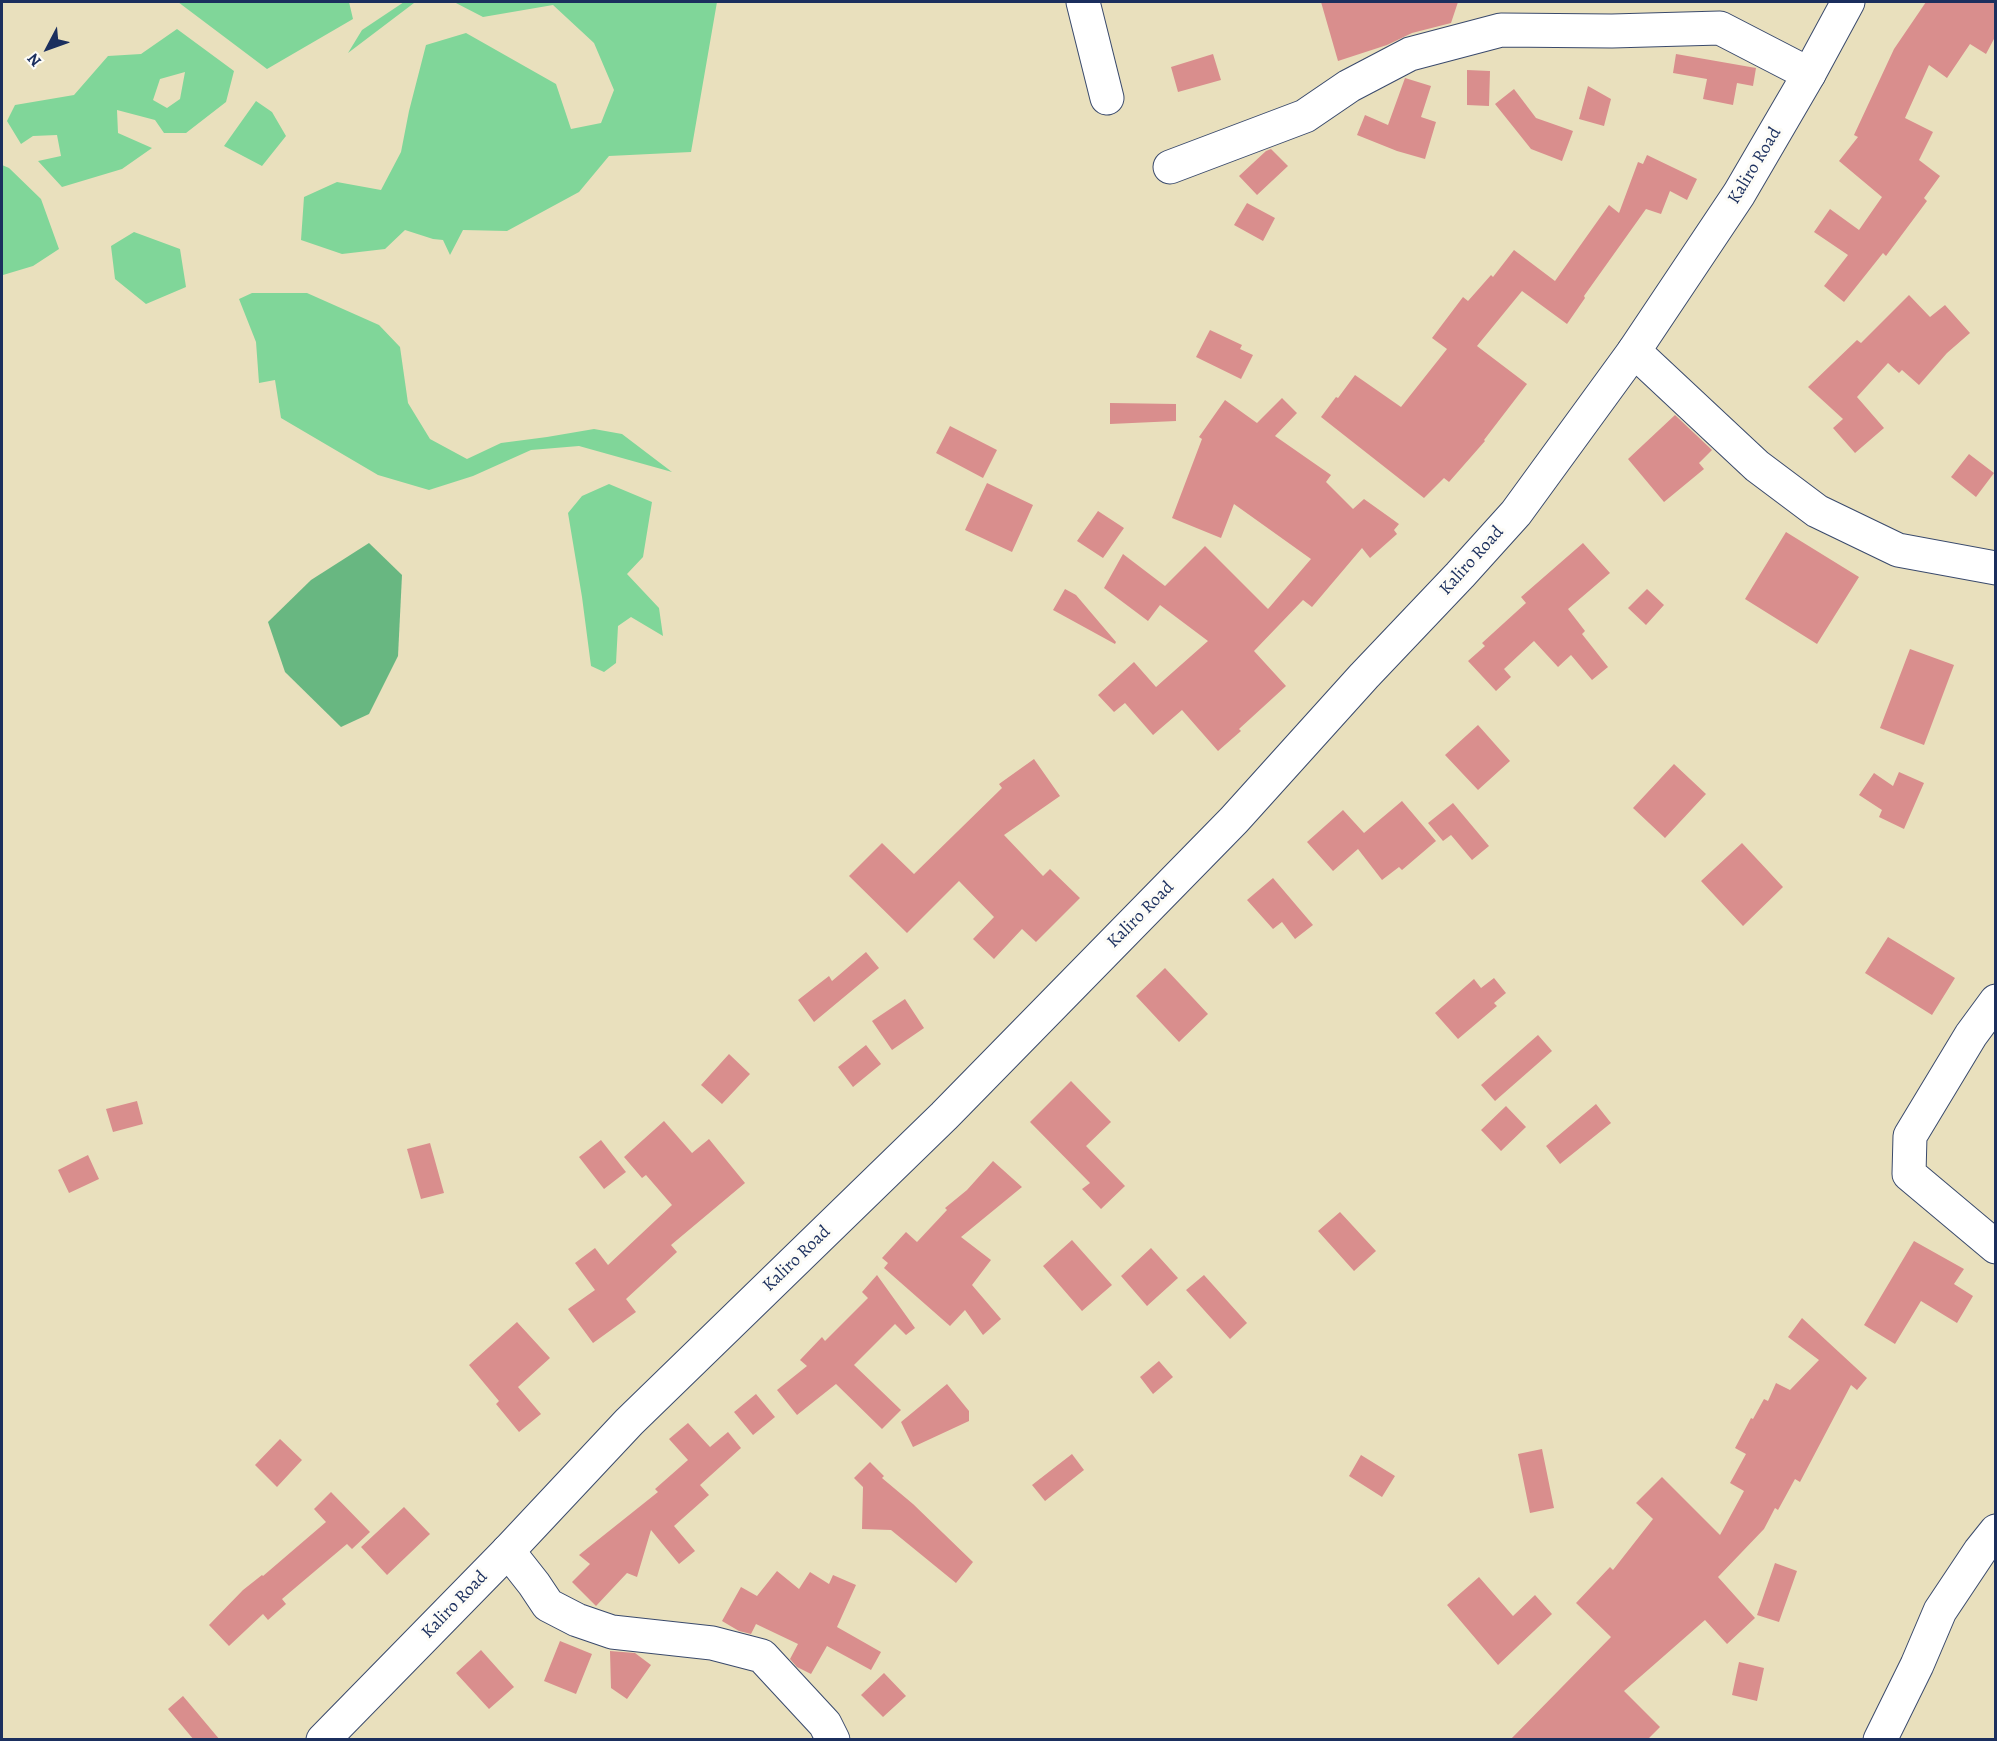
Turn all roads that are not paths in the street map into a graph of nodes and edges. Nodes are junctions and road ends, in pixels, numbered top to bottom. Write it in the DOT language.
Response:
graph roads {
  1 [pos="1083,2"];
  2 [pos="1848,2"];
  3 [pos="1809,74"];
  4 [pos="1107,98"];
  5 [pos="1170,167"];
  6 [pos="1634,351"];
  7 [pos="1995,568"];
  8 [pos="1995,1001"];
  9 [pos="1995,1247"];
  10 [pos="1995,1531"];
  11 [pos="508,1551"];
  12 [pos="323,1740"];
  13 [pos="833,1740"];
  14 [pos="1880,1740"];
  1 -- 4 [label="main road"];
  2 -- 3 [label="main road, Kaliro Road"];
  3 -- 5 [label="main road"];
  3 -- 6 [label="main road, Kaliro Road"];
  6 -- 7 [label="main road"];
  6 -- 11 [label="main road, Kaliro Road"];
  8 -- 9 [label="main road"];
  10 -- 14 [label="main road"];
  11 -- 12 [label="main road, Kaliro Road"];
  11 -- 13 [label="main road"];
}
